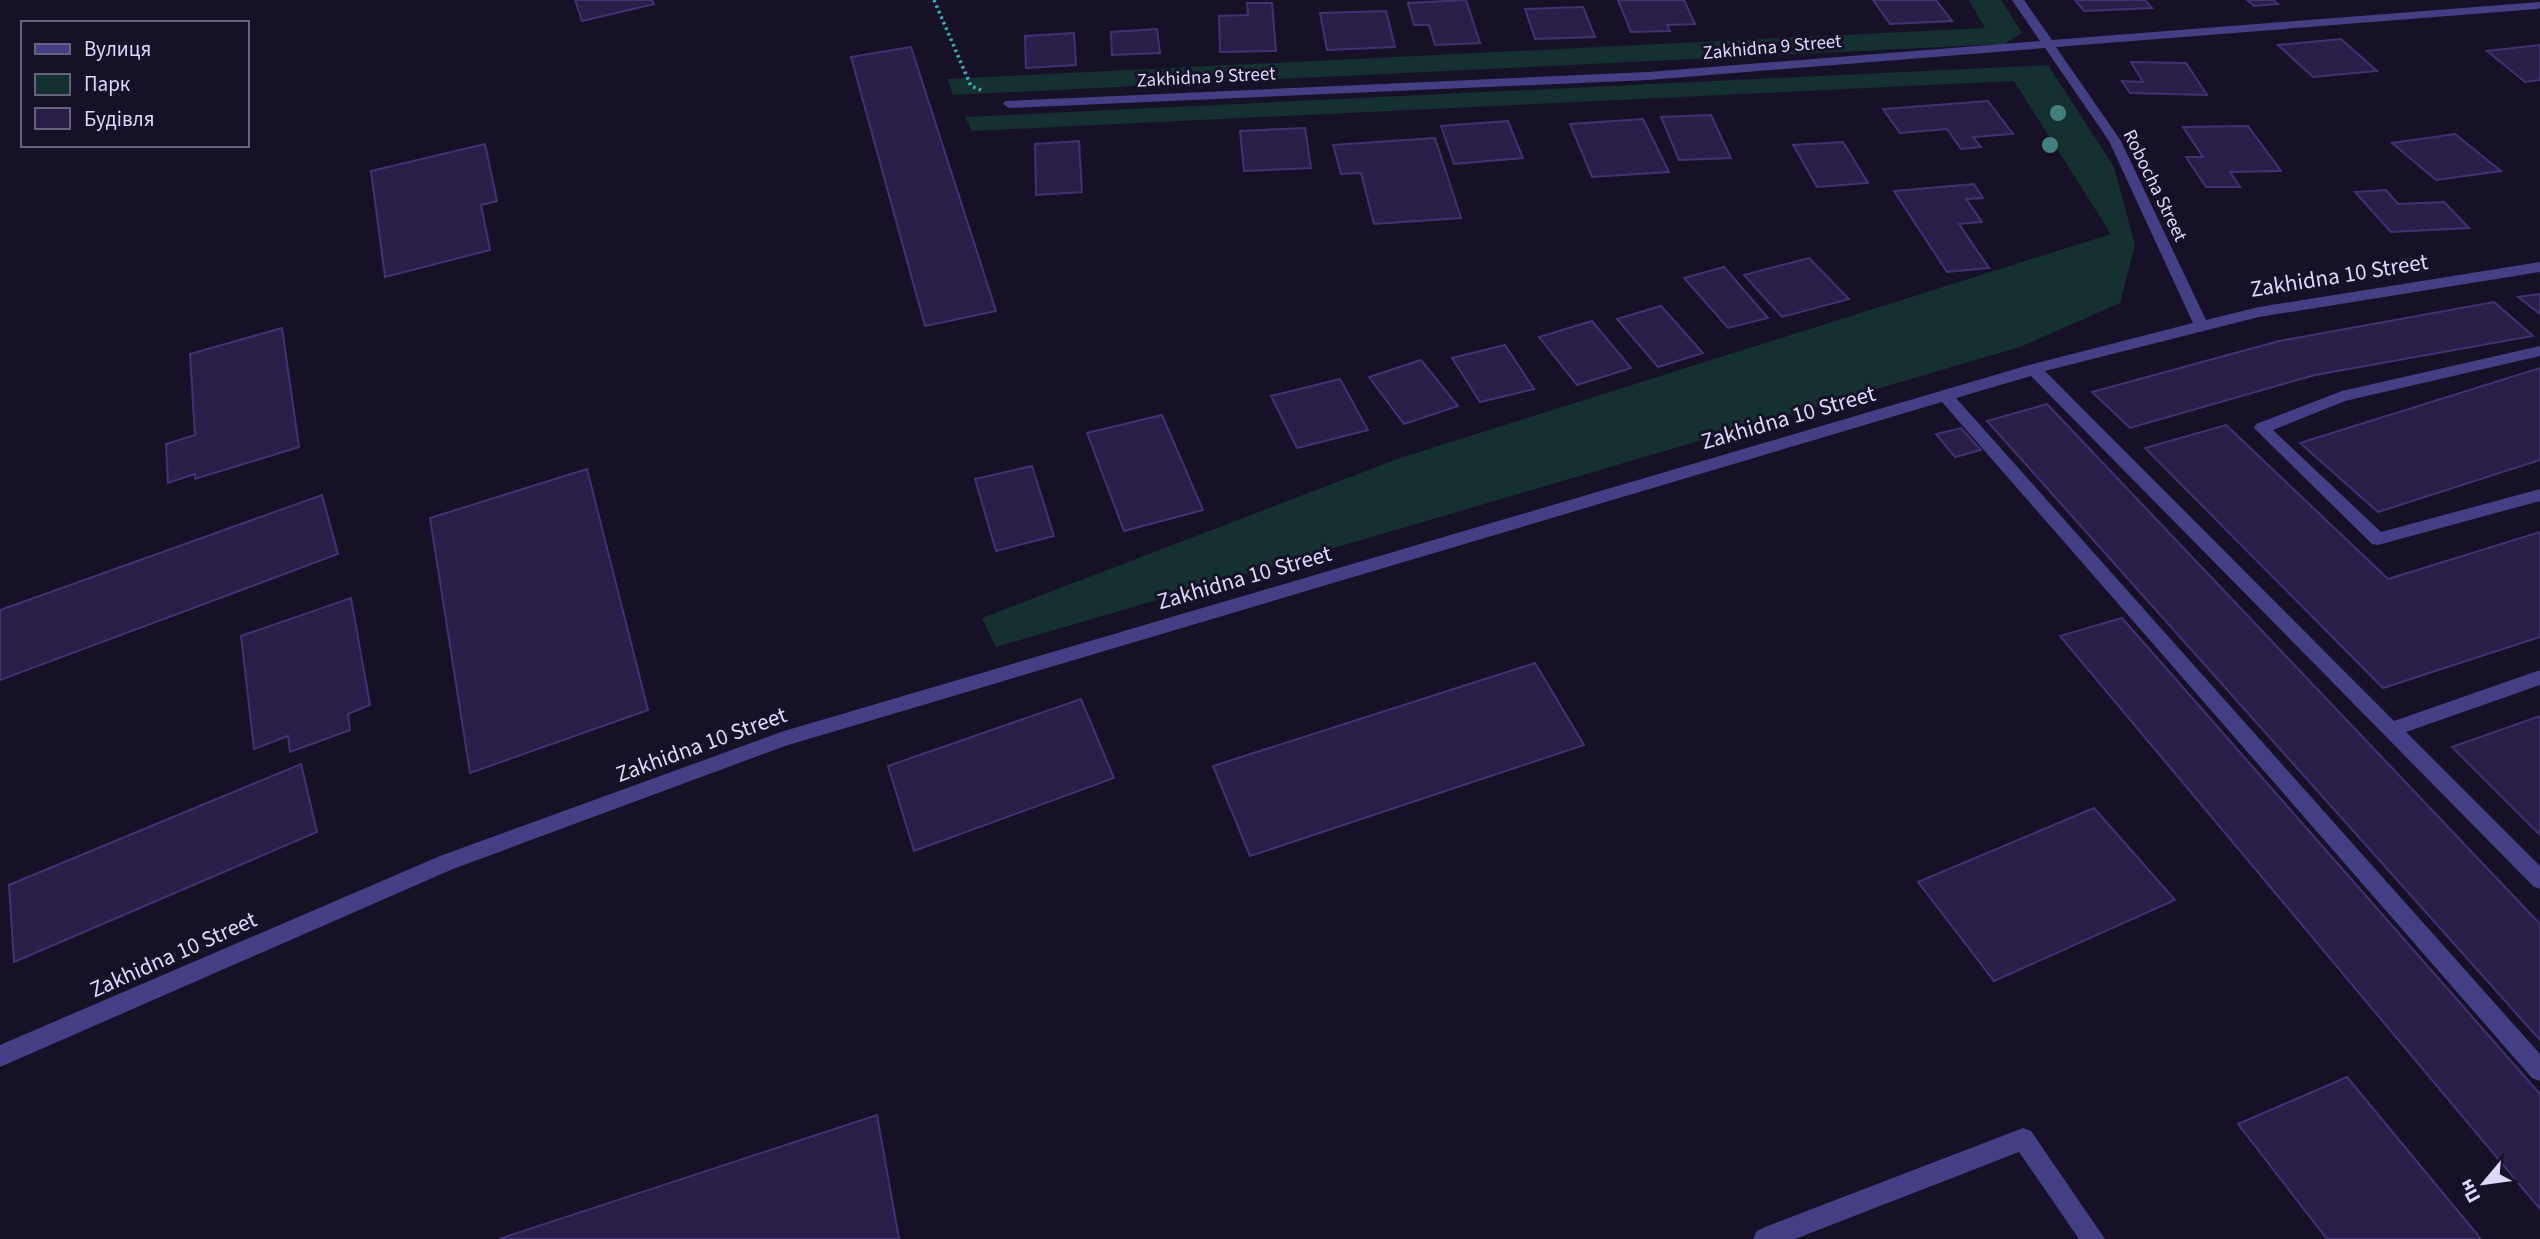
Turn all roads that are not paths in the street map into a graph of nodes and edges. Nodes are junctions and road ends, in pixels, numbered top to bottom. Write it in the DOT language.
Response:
graph roads {
  1 [pos="2018,0"];
  2 [pos="2535,4"];
  3 [pos="2046,44"];
  4 [pos="1009,104"];
  5 [pos="2540,267"];
  6 [pos="2201,324"];
  7 [pos="2540,351"];
  8 [pos="2034,369"];
  9 [pos="1945,396"];
  10 [pos="2540,495"];
  11 [pos="2540,677"];
  12 [pos="2390,730"];
  13 [pos="2540,880"];
  14 [pos="0,1056"];
  15 [pos="2540,1070"];
  16 [pos="1765,1239"];
  17 [pos="2093,1239"];
  1 -- 3 [label="street, Robocha Street"];
  2 -- 3 [label="street, Zakhidna 9 Street"];
  3 -- 4 [label="street, Zakhidna 9 Street"];
  3 -- 6 [label="street, Robocha Street"];
  5 -- 6 [label="street, Zakhidna 10 Street"];
  6 -- 8 [label="street, Zakhidna 10 Street"];
  7 -- 10 [label="street"];
  8 -- 9 [label="street, Zakhidna 10 Street"];
  8 -- 12 [label="street"];
  9 -- 14 [label="street, Zakhidna 10 Street"];
  9 -- 15 [label="street"];
  11 -- 12 [label="street"];
  12 -- 13 [label="street"];
  16 -- 17 [label="street"];
}
